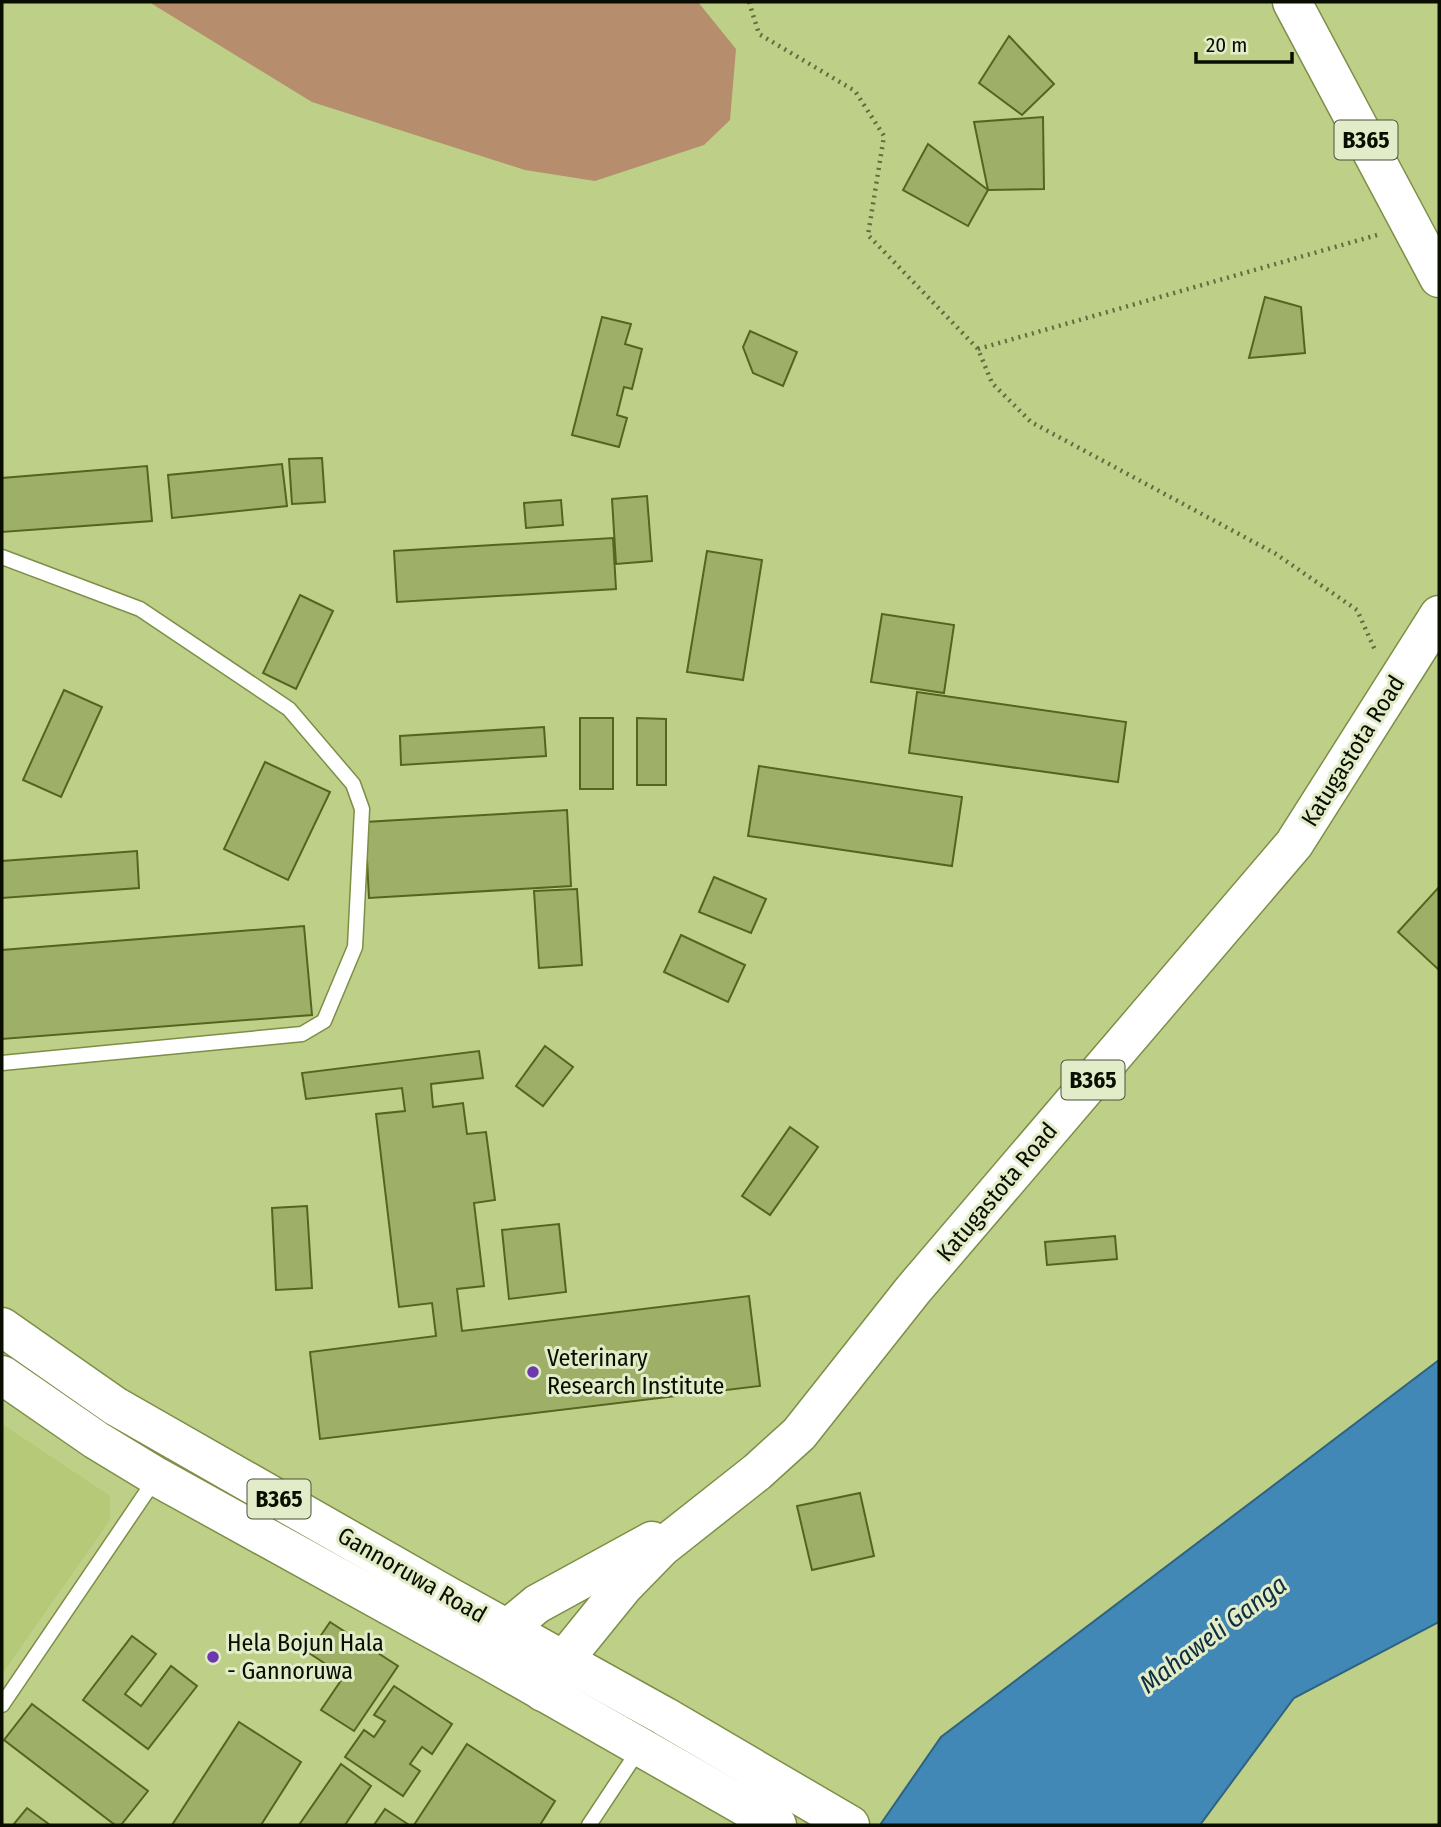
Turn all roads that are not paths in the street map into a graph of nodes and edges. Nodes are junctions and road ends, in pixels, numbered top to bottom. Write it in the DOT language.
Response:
graph roads {
  1 [pos="1292,2"];
  2 [pos="1439,278"];
  3 [pos="2,557"];
  4 [pos="1439,615"];
  5 [pos="2,1063"];
  6 [pos="2,1327"];
  7 [pos="2,1374"];
  8 [pos="157,1477"];
  9 [pos="706,1511"];
  10 [pos="498,1644"];
  11 [pos="563,1661"];
  12 [pos="543,1692"];
  13 [pos="2,1705"];
  14 [pos="652,1732"];
  15 [pos="782,1814"];
  16 [pos="589,1825"];
  17 [pos="850,1825"];
  1 -- 2 [label="main road, B365"];
  3 -- 5 [label="lane"];
  4 -- 9 [label="main road, Katugastota Road / B365"];
  6 -- 10 [label="main road, Gannoruwa Road / B365"];
  7 -- 8 [label="main road, Gannoruwa Road / B365"];
  8 -- 10 [label="main road, Gannoruwa Road / B365"];
  8 -- 13 [label="lane"];
  9 -- 10 [label="main road, Katugastota Road / B365"];
  9 -- 11 [label="main road, Katugastota Road / B365"];
  10 -- 11 [label="main road, Gannoruwa Road / B365"];
  10 -- 12 [label="main road, Gannoruwa Road / B365"];
  11 -- 12 [label="main road, Katugastota Road"];
  11 -- 14 [label="main road, Gannoruwa Road"];
  12 -- 14 [label="main road, Gannoruwa Road"];
  14 -- 15 [label="main road, Gannoruwa Road"];
  14 -- 16 [label="lane"];
  15 -- 17 [label="main road, Gannoruwa Road"];
}
